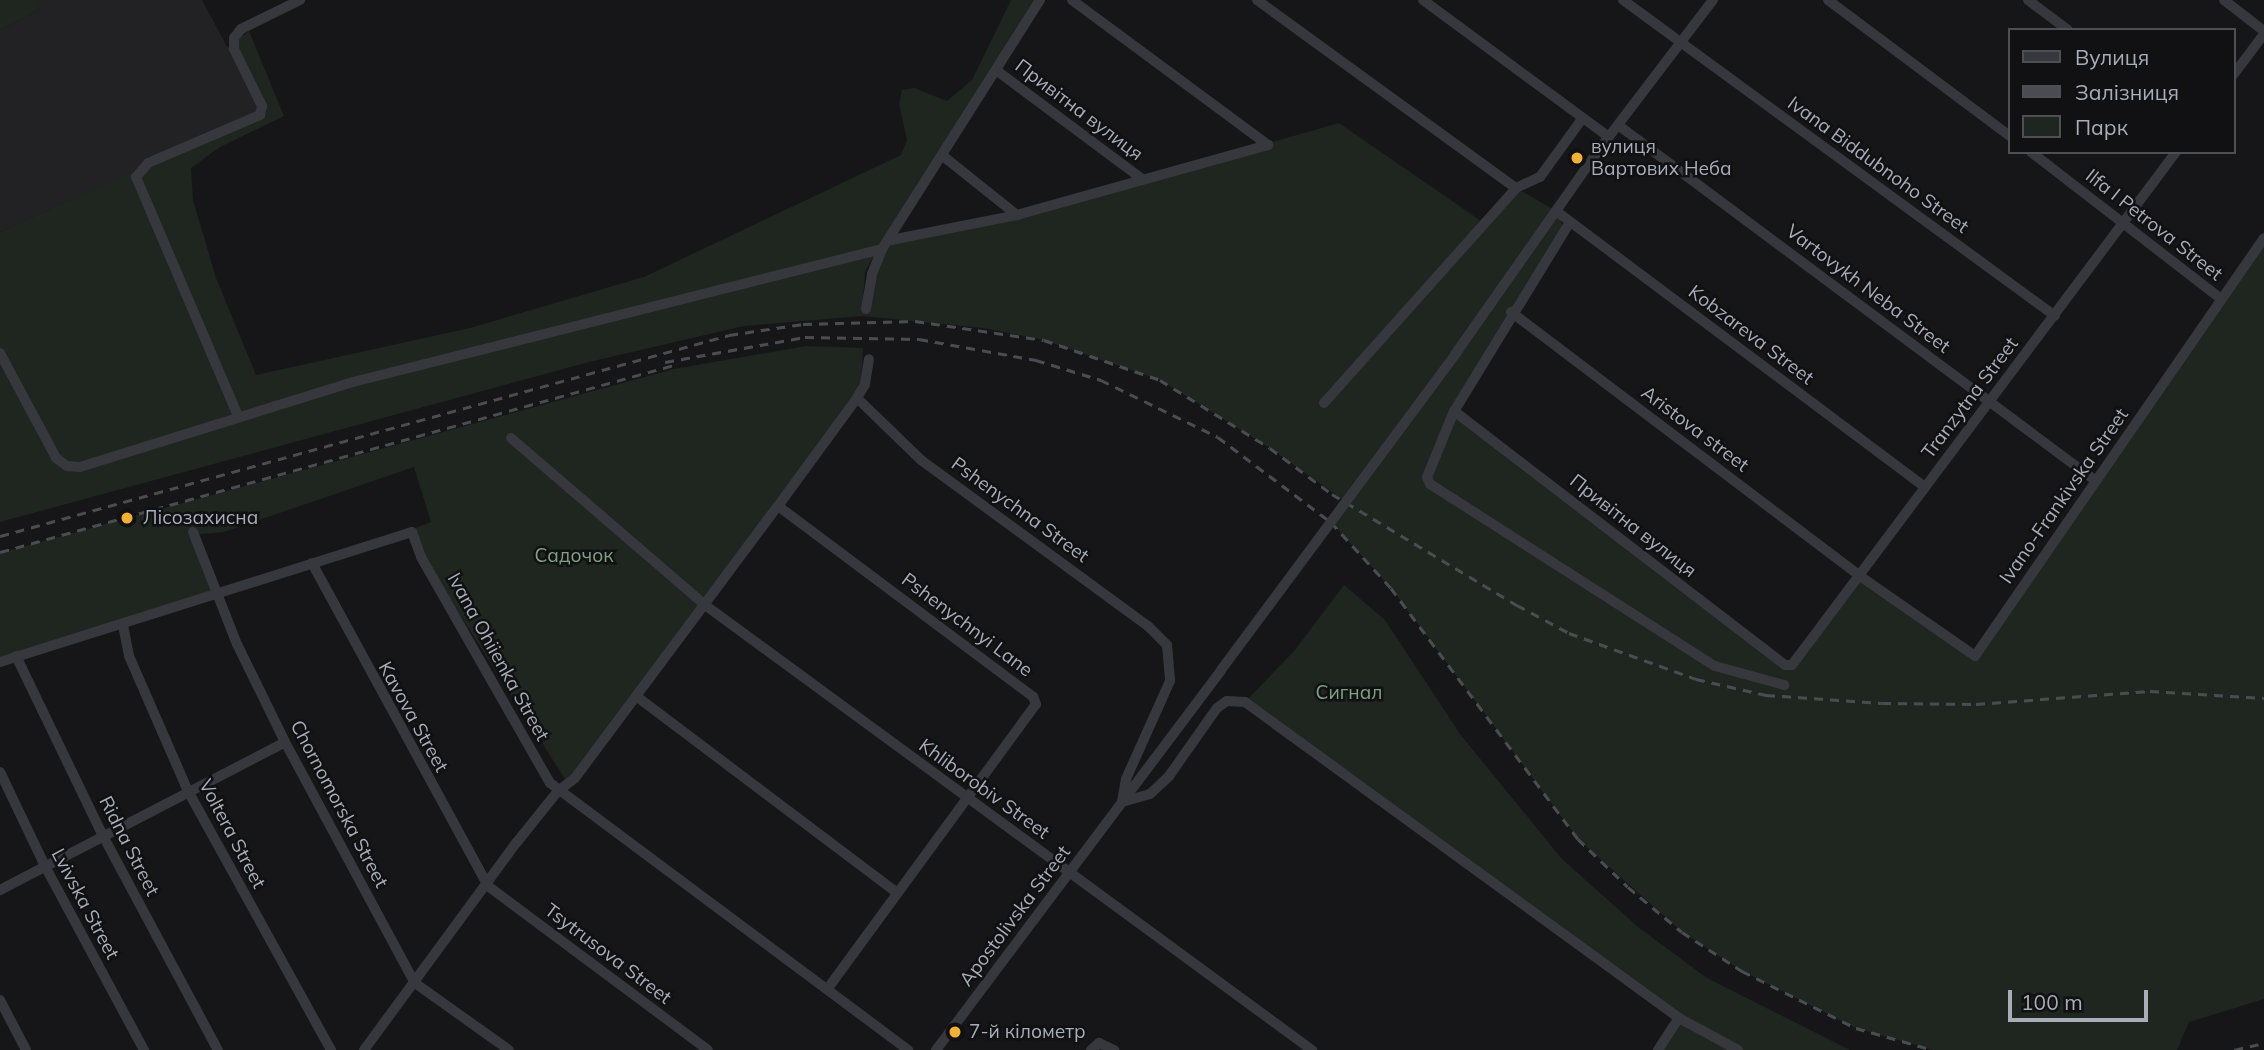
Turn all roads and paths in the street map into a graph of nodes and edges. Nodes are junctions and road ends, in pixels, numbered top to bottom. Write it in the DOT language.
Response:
graph roads {
  1 [pos="300,0"];
  2 [pos="1040,0"];
  3 [pos="1072,0"];
  4 [pos="1257,0"];
  5 [pos="1423,0"];
  6 [pos="1623,0"];
  7 [pos="1713,0"];
  8 [pos="1828,0"];
  9 [pos="2028,0"];
  10 [pos="2224,0"];
  11 [pos="2065,28"];
  12 [pos="2264,32"];
  13 [pos="1681,43"];
  14 [pos="996,70"];
  15 [pos="2236,71"];
  16 [pos="1583,119"];
  17 [pos="1618,125"];
  18 [pos="2008,135"];
  19 [pos="1609,137"];
  20 [pos="2035,154"];
  21 [pos="2174,154"];
  22 [pos="943,156"];
  23 [pos="1141,178"];
  24 [pos="1521,186"];
  25 [pos="1556,211"];
  26 [pos="1017,215"];
  27 [pos="2123,221"];
  28 [pos="1570,222"];
  29 [pos="2264,238"];
  30 [pos="891,240"];
  31 [pos="882,249"];
  32 [pos="2221,299"];
  33 [pos="866,309"];
  34 [pos="1511,312"];
  35 [pos="2054,316"];
  36 [pos="0,352"];
  37 [pos="869,359"];
  38 [pos="857,398"];
  39 [pos="1990,402"];
  40 [pos="1324,403"];
  41 [pos="1454,411"];
  42 [pos="238,416"];
  43 [pos="511,438"];
  44 [pos="2096,481"];
  45 [pos="1924,487"];
  46 [pos="778,506"];
  47 [pos="192,532"];
  48 [pos="312,562"];
  49 [pos="1857,575"];
  50 [pos="217,596"];
  51 [pos="705,605"];
  52 [pos="122,625"];
  53 [pos="16,656"];
  54 [pos="0,662"];
  55 [pos="1792,665"];
  56 [pos="1784,685"];
  57 [pos="636,696"];
  58 [pos="285,742"];
  59 [pos="0,772"];
  60 [pos="188,791"];
  61 [pos="558,791"];
  62 [pos="966,799"];
  63 [pos="1122,802"];
  64 [pos="102,834"];
  65 [pos="46,868"];
  66 [pos="1070,872"];
  67 [pos="488,886"];
  68 [pos="0,890"];
  69 [pos="896,892"];
  70 [pos="415,982"];
  71 [pos="828,988"];
  72 [pos="0,1000"];
  73 [pos="1679,1018"];
  74 [pos="26,1050"];
  75 [pos="144,1050"];
  76 [pos="218,1050"];
  77 [pos="331,1050"];
  78 [pos="364,1050"];
  79 [pos="509,1050"];
  80 [pos="708,1050"];
  81 [pos="908,1050"];
  82 [pos="936,1050"];
  83 [pos="1091,1050"];
  84 [pos="1114,1050"];
  85 [pos="1312,1050"];
  86 [pos="1658,1050"];
  87 [pos="1738,1050"];
  1 -- 42 [label="street"];
  2 -- 14 [label="street"];
  3 -- 23 [label="street, Привітна вулиця"];
  4 -- 24 [label="street"];
  5 -- 16 [label="street"];
  6 -- 13 [label="street, Ivana Biddubnoho Street"];
  7 -- 13 [label="street, Apostolivska Street"];
  8 -- 18 [label="street"];
  9 -- 11 [label="street"];
  10 -- 12 [label="street"];
  12 -- 15 [label="street"];
  13 -- 17 [label="street, Apostolivska Street"];
  13 -- 35 [label="street, Ivana Biddubnoho Street"];
  14 -- 22 [label="street"];
  14 -- 23 [label="street, Привітна вулиця"];
  16 -- 19 [label="street"];
  16 -- 24 [label="street"];
  17 -- 19 [label="street, Apostolivska Street"];
  17 -- 39 [label="street, Vartovykh Neba Street"];
  19 -- 25 [label="street, Apostolivska Street"];
  20 -- 27 [label="street, Ilfa I Petrova Street"];
  21 -- 27 [label="street, Tranzytna Street"];
  22 -- 26 [label="street"];
  22 -- 30 [label="street"];
  23 -- 26 [label="street, Привітна вулиця"];
  24 -- 40 [label="street"];
  25 -- 28 [label="street, Kobzareva Street"];
  25 -- 63 [label="street, Apostolivska Street, bridge"];
  26 -- 30 [label="street, Привітна вулиця"];
  27 -- 32 [label="street, Ilfa I Petrova Street"];
  27 -- 35 [label="street, Tranzytna Street"];
  28 -- 34 [label="street"];
  28 -- 45 [label="street, Kobzareva Street"];
  29 -- 32 [label="street, Ivano-Frankivska Street"];
  30 -- 31 [label="street"];
  31 -- 33 [label="street"];
  31 -- 42 [label="street"];
  32 -- 44 [label="street, Ivano-Frankivska Street"];
  34 -- 41 [label="street"];
  34 -- 49 [label="street, Aristova street"];
  35 -- 39 [label="street, Tranzytna Street"];
  36 -- 42 [label="street"];
  37 -- 38 [label="street"];
  38 -- 46 [label="street"];
  38 -- 63 [label="street, Pshenychna Street"];
  39 -- 44 [label="street, Vartovykh Neba Street"];
  39 -- 45 [label="street, Tranzytna Street"];
  41 -- 55 [label="street, Привітна вулиця"];
  41 -- 56 [label="street"];
  43 -- 51 [label="street, Khliborobiv Street"];
  44 -- 49 [label="street, Ivano-Frankivska Street"];
  45 -- 49 [label="street, Tranzytna Street"];
  46 -- 51 [label="street"];
  46 -- 62 [label="street, Pshenychnyi Lane"];
  47 -- 50 [label="street, Chornomorska Street"];
  48 -- 50 [label="street, Ivana Ohiienka Street"];
  48 -- 61 [label="street, Ivana Ohiienka Street"];
  48 -- 67 [label="street, Kavova Street"];
  49 -- 55 [label="street, Tranzytna Street"];
  50 -- 52 [label="street, Ivana Ohiienka Street"];
  50 -- 58 [label="street, Chornomorska Street"];
  51 -- 57 [label="street"];
  51 -- 62 [label="street, Khliborobiv Street"];
  52 -- 53 [label="street, Ivana Ohiienka Street"];
  52 -- 60 [label="street, Voltera Street"];
  53 -- 54 [label="street, Ivana Ohiienka Street"];
  53 -- 64 [label="street, Ridna Street"];
  57 -- 61 [label="street"];
  57 -- 69 [label="street"];
  58 -- 60 [label="street"];
  58 -- 70 [label="street, Chornomorska Street"];
  59 -- 65 [label="street, Lvivska Street"];
  60 -- 64 [label="street"];
  60 -- 77 [label="street, Voltera Street"];
  61 -- 67 [label="street"];
  61 -- 71 [label="street, Ivana Ohiienka Street"];
  62 -- 66 [label="street, Khliborobiv Street"];
  62 -- 69 [label="street"];
  63 -- 66 [label="street, Apostolivska Street"];
  63 -- 73 [label="street"];
  64 -- 65 [label="street"];
  64 -- 76 [label="street, Ridna Street"];
  65 -- 68 [label="street"];
  65 -- 75 [label="street, Lvivska Street"];
  66 -- 82 [label="street, Apostolivska Street"];
  66 -- 85 [label="street, Khliborobiv Street"];
  67 -- 70 [label="street"];
  67 -- 80 [label="street, Tsytrusova Street"];
  69 -- 71 [label="street"];
  70 -- 78 [label="street"];
  70 -- 79 [label="street, Chornomorska Street"];
  71 -- 81 [label="street, Ivana Ohiienka Street"];
  72 -- 74 [label="street"];
  73 -- 86 [label="street"];
  73 -- 87 [label="street"];
  83 -- 84 [label="street"];
}
